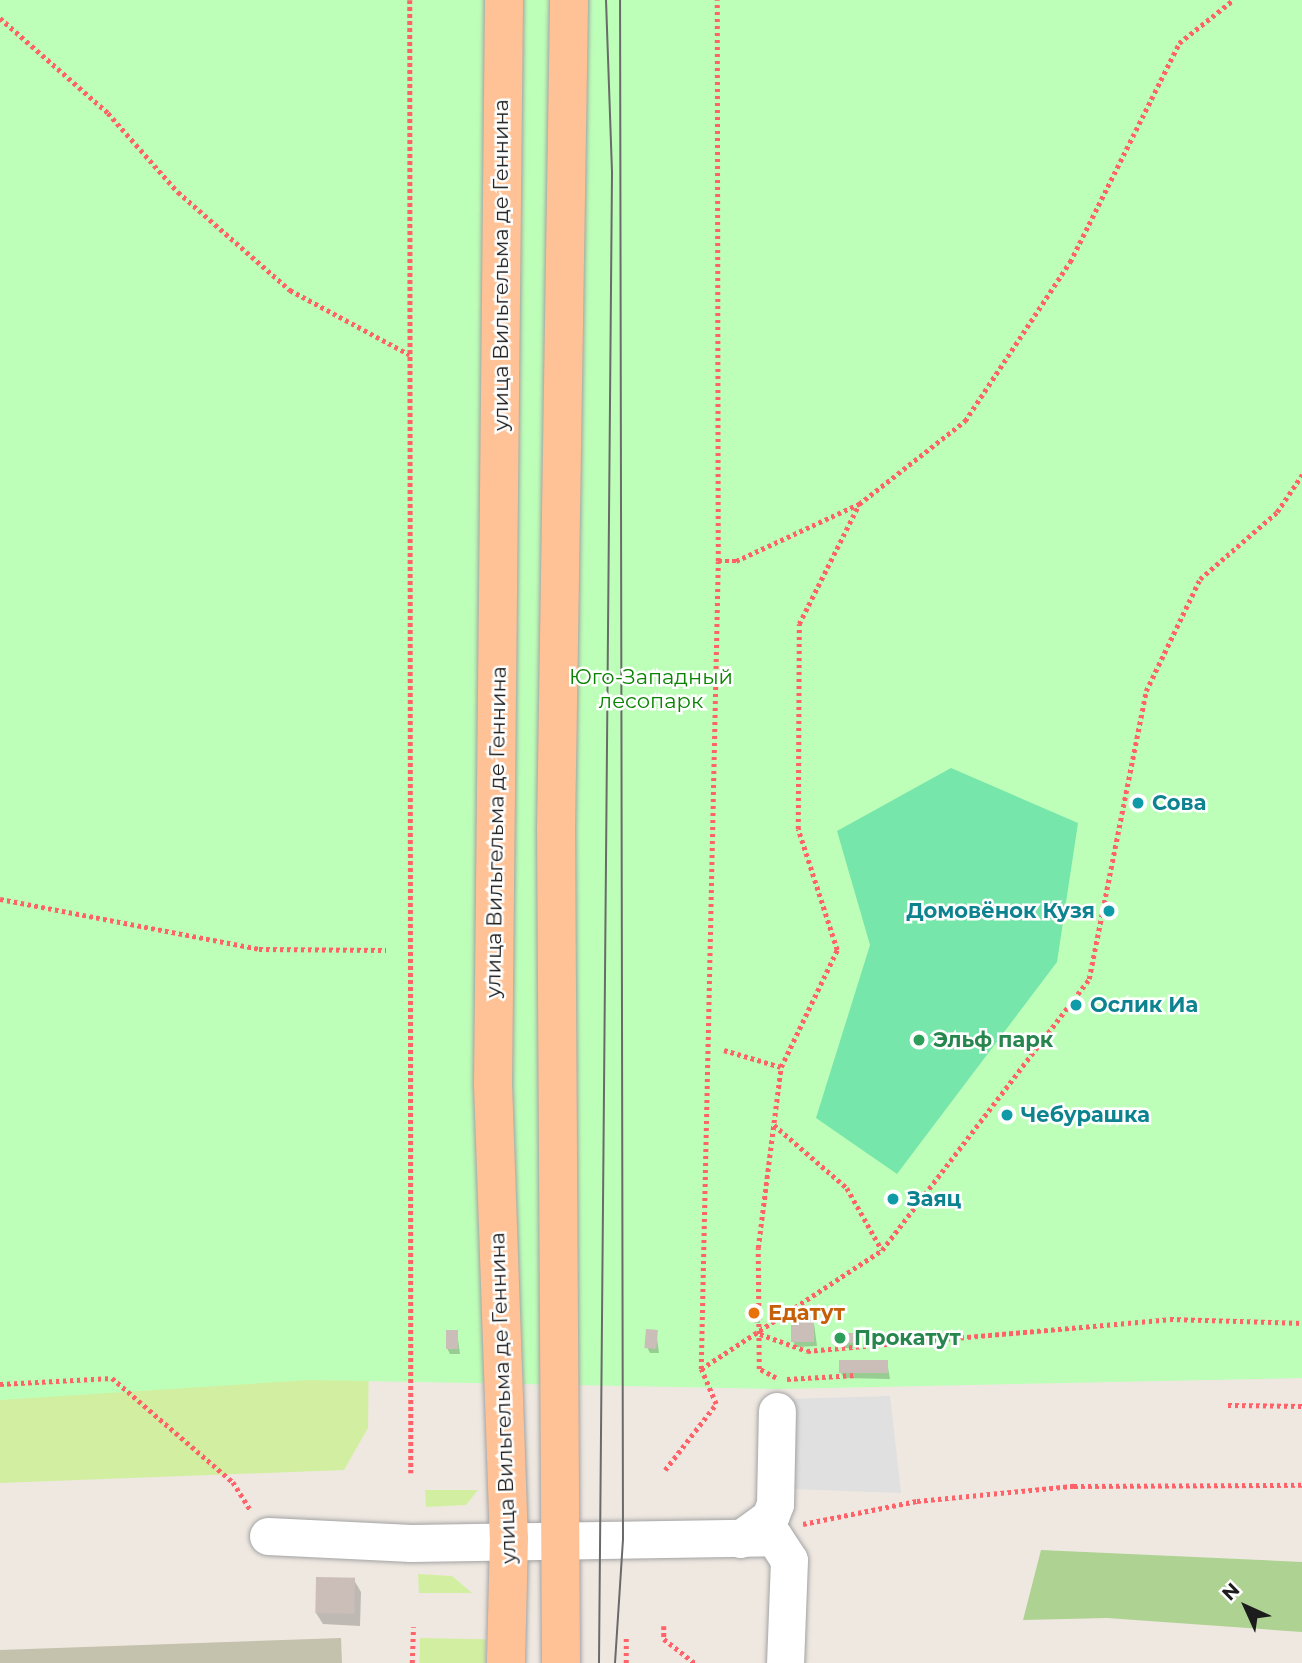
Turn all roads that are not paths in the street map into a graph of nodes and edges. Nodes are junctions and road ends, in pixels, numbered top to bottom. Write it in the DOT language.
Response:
graph roads {
  1 [pos="504,0"];
  2 [pos="569,0"];
  3 [pos="777,1395"];
  4 [pos="268,1536"];
  5 [pos="509,1538"];
  6 [pos="757,1538"];
  7 [pos="559,1541"];
  8 [pos="506,1663"];
  9 [pos="561,1663"];
  10 [pos="785,1663"];
  1 -- 5 [label="main road, улица Вильгельма де Геннина"];
  2 -- 7 [label="main road"];
  3 -- 6 [label="street"];
  4 -- 5 [label="street"];
  5 -- 7 [label="street"];
  5 -- 8 [label="main road, улица Вильгельма де Геннина"];
  6 -- 7 [label="street"];
  6 -- 10 [label="street"];
  7 -- 9 [label="main road"];
}
